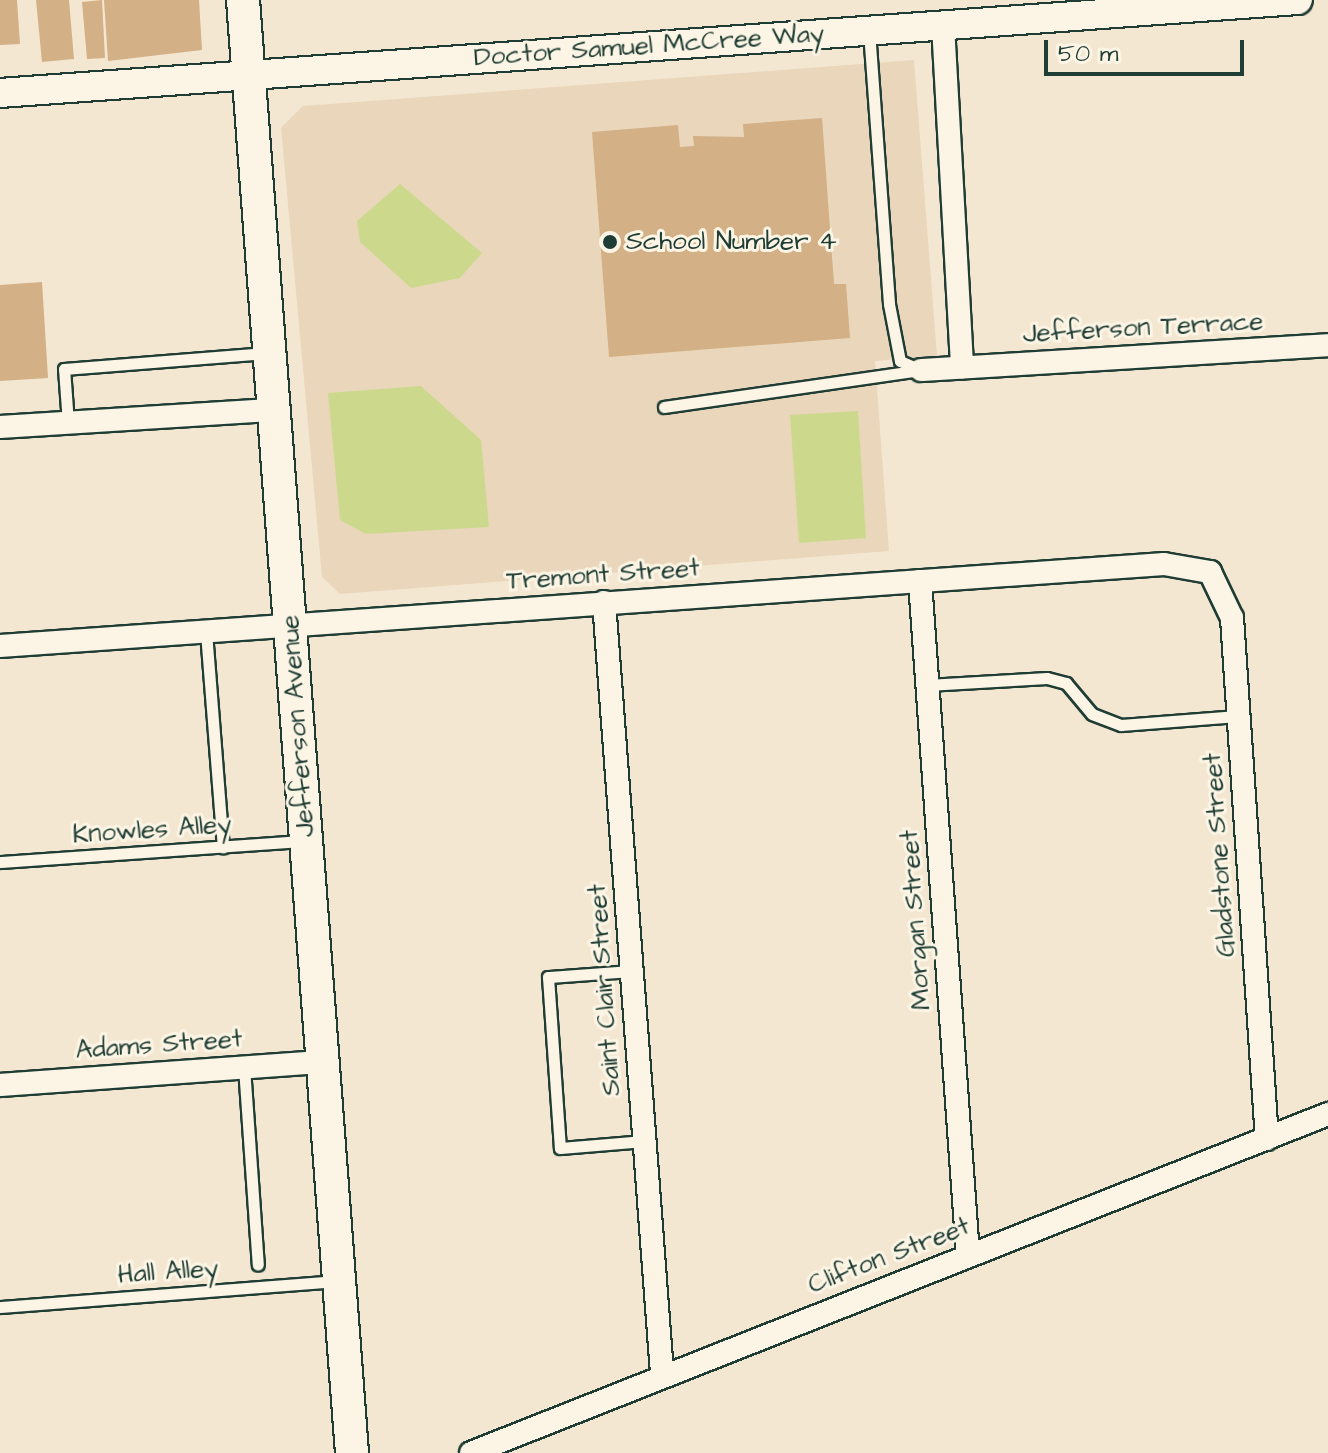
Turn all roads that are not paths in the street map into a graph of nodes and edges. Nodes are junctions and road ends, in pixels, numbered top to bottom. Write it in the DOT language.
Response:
graph roads {
  1 [pos="243,0"];
  2 [pos="1298,0"];
  3 [pos="943,25"];
  4 [pos="869,31"];
  5 [pos="248,75"];
  6 [pos="0,93"];
  7 [pos="1328,345"];
  8 [pos="269,353"];
  9 [pos="962,367"];
  10 [pos="921,370"];
  11 [pos="664,407"];
  12 [pos="274,410"];
  13 [pos="68,423"];
  14 [pos="0,427"];
  15 [pos="1210,572"];
  16 [pos="920,581"];
  17 [pos="604,602"];
  18 [pos="290,626"];
  19 [pos="206,632"];
  20 [pos="0,646"];
  21 [pos="927,685"];
  22 [pos="1238,716"];
  23 [pos="306,841"];
  24 [pos="223,847"];
  25 [pos="0,862"];
  26 [pos="632,971"];
  27 [pos="323,1062"];
  28 [pos="244,1067"];
  29 [pos="0,1085"];
  30 [pos="1328,1114"];
  31 [pos="1267,1139"];
  32 [pos="645,1141"];
  33 [pos="968,1255"];
  34 [pos="258,1265"];
  35 [pos="340,1281"];
  36 [pos="0,1307"];
  37 [pos="662,1373"];
  38 [pos="352,1453"];
  39 [pos="471,1453"];
  1 -- 5 [label="main road, Jefferson Avenue"];
  2 -- 3 [label="street, Doctor Samuel McCree Way"];
  3 -- 4 [label="street, Doctor Samuel McCree Way"];
  3 -- 9 [label="street"];
  4 -- 5 [label="street, Doctor Samuel McCree Way"];
  4 -- 10 [label="lane"];
  5 -- 6 [label="street, Doctor Samuel McCree Way"];
  5 -- 8 [label="main road, Jefferson Avenue"];
  7 -- 9 [label="street, Jefferson Terrace"];
  8 -- 12 [label="main road, Jefferson Avenue"];
  8 -- 13 [label="lane"];
  9 -- 10 [label="street, Jefferson Terrace"];
  10 -- 11 [label="lane"];
  12 -- 13 [label="street"];
  12 -- 18 [label="main road, Jefferson Avenue"];
  13 -- 14 [label="street"];
  15 -- 16 [label="street, Tremont Street"];
  15 -- 22 [label="street, Gladstone Street"];
  16 -- 17 [label="street, Tremont Street"];
  16 -- 21 [label="street, Morgan Street"];
  17 -- 18 [label="street, Tremont Street"];
  17 -- 26 [label="street, Saint Clair Street"];
  18 -- 19 [label="street, Tremont Street"];
  18 -- 23 [label="main road, Jefferson Avenue"];
  19 -- 20 [label="street, Tremont Street"];
  19 -- 24 [label="lane"];
  21 -- 22 [label="lane"];
  21 -- 33 [label="street, Morgan Street"];
  22 -- 31 [label="street, Gladstone Street"];
  23 -- 24 [label="lane, Knowles Alley"];
  23 -- 27 [label="main road, Jefferson Avenue"];
  24 -- 25 [label="lane, Knowles Alley"];
  26 -- 32 [label="street, Saint Clair Street"];
  26 -- 32 [label="lane"];
  27 -- 28 [label="street, Adams Street"];
  27 -- 35 [label="main road, Jefferson Avenue"];
  28 -- 29 [label="street, Adams Street"];
  28 -- 34 [label="lane"];
  30 -- 31 [label="street, Clifton Street"];
  31 -- 33 [label="street, Clifton Street"];
  32 -- 37 [label="street, Saint Clair Street"];
  33 -- 37 [label="street, Clifton Street"];
  35 -- 36 [label="lane, Hall Alley"];
  35 -- 38 [label="main road, Jefferson Avenue"];
  37 -- 39 [label="street, Clifton Street"];
}
